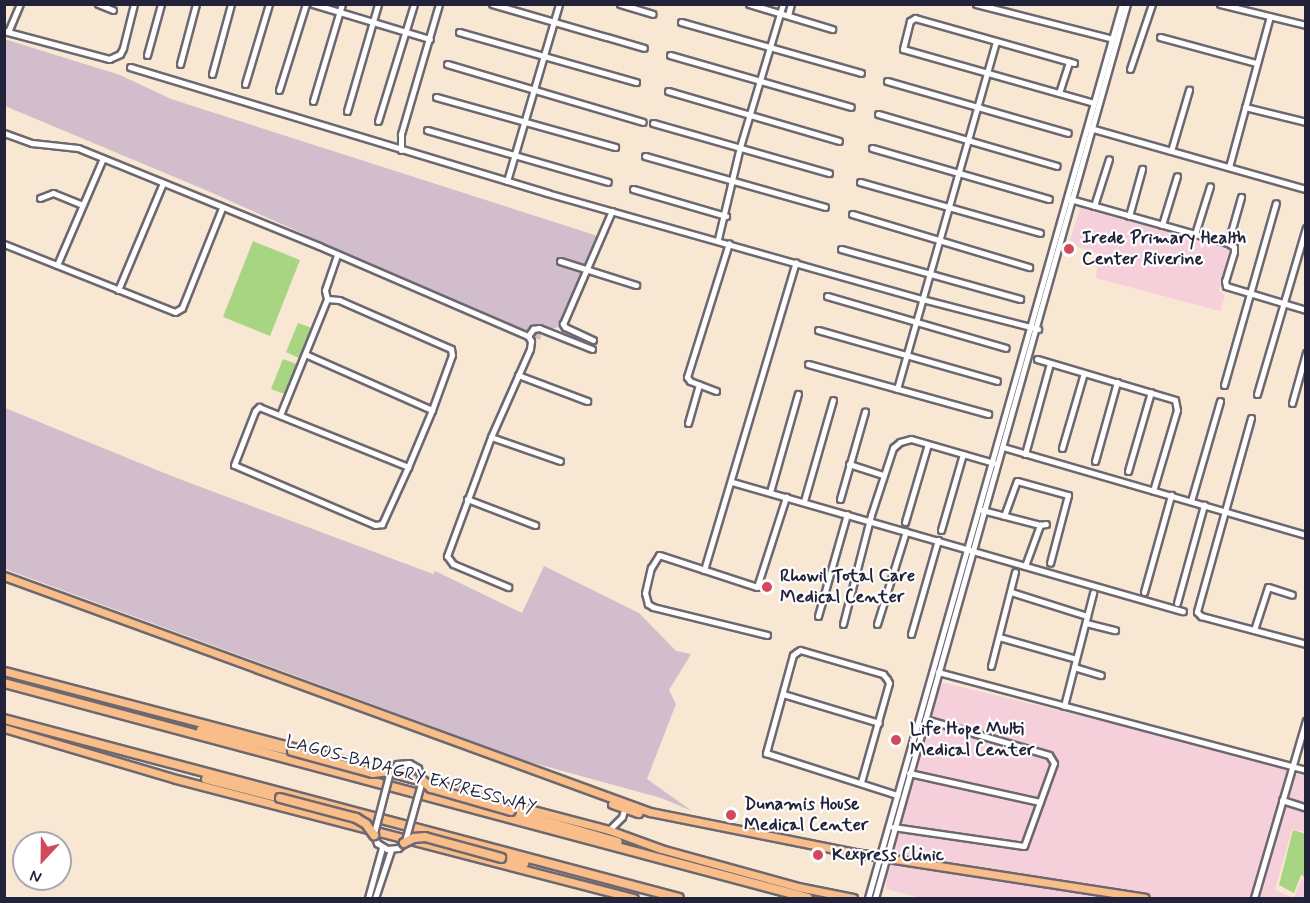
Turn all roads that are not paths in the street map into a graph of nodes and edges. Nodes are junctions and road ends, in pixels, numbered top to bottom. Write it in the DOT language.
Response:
graph roads {
  1 [pos="20,4"];
  2 [pos="98,4"];
  3 [pos="134,4"];
  4 [pos="161,4"];
  5 [pos="196,4"];
  6 [pos="231,4"];
  7 [pos="269,4"];
  8 [pos="306,4"];
  9 [pos="313,4"];
  10 [pos="342,4"];
  11 [pos="378,4"];
  12 [pos="414,4"];
  13 [pos="439,4"];
  14 [pos="492,4"];
  15 [pos="559,4"];
  16 [pos="620,4"];
  17 [pos="749,4"];
  18 [pos="783,4"];
  19 [pos="791,4"];
  20 [pos="976,4"];
  21 [pos="1122,4"];
  22 [pos="1127,4"];
  23 [pos="1151,5"];
  24 [pos="1223,5"];
  25 [pos="113,10"];
  26 [pos="340,12"];
  27 [pos="780,13"];
  28 [pos="653,14"];
  29 [pos="788,15"];
  30 [pos="1270,16"];
  31 [pos="373,21"];
  32 [pos="552,21"];
  33 [pos="681,22"];
  34 [pos="1305,26"];
  35 [pos="832,28"];
  36 [pos="1118,30"];
  37 [pos="6,31"];
  38 [pos="407,31"];
  39 [pos="459,32"];
  40 [pos="1160,37"];
  41 [pos="430,39"];
  42 [pos="1113,39"];
  43 [pos="996,42"];
  44 [pos="771,47"];
  45 [pos="644,48"];
  46 [pos="147,55"];
  47 [pos="670,56"];
  48 [pos="541,57"];
  49 [pos="1256,63"];
  50 [pos="180,64"];
  51 [pos="447,64"];
  52 [pos="130,67"];
  53 [pos="1130,69"];
  54 [pos="861,73"];
  55 [pos="987,73"];
  56 [pos="212,74"];
  57 [pos="761,81"];
  58 [pos="887,81"];
  59 [pos="636,82"];
  60 [pos="245,84"];
  61 [pos="279,90"];
  62 [pos="534,90"];
  63 [pos="1189,90"];
  64 [pos="668,92"];
  65 [pos="1059,93"];
  66 [pos="436,97"];
  67 [pos="313,101"];
  68 [pos="1094,103"];
  69 [pos="851,106"];
  70 [pos="1245,107"];
  71 [pos="977,108"];
  72 [pos="348,111"];
  73 [pos="750,114"];
  74 [pos="878,114"];
  75 [pos="378,121"];
  76 [pos="526,122"];
  77 [pos="643,122"];
  78 [pos="1305,122"];
  79 [pos="653,123"];
  80 [pos="1090,128"];
  81 [pos="427,130"];
  82 [pos="4,133"];
  83 [pos="1068,133"];
  84 [pos="839,141"];
  85 [pos="968,141"];
  86 [pos="615,147"];
  87 [pos="740,147"];
  88 [pos="872,148"];
  89 [pos="401,150"];
  90 [pos="1171,151"];
  91 [pos="514,155"];
  92 [pos="645,156"];
  93 [pos="103,158"];
  94 [pos="1108,159"];
  95 [pos="1057,166"];
  96 [pos="1229,167"];
  97 [pos="1142,170"];
  98 [pos="829,173"];
  99 [pos="958,174"];
  100 [pos="1177,176"];
  101 [pos="731,180"];
  102 [pos="507,181"];
  103 [pos="608,182"];
  104 [pos="860,182"];
  105 [pos="163,183"];
  106 [pos="1210,186"];
  107 [pos="633,189"];
  108 [pos="1305,189"];
  109 [pos="1241,197"];
  110 [pos="40,198"];
  111 [pos="1049,199"];
  112 [pos="1070,199"];
  113 [pos="1276,203"];
  114 [pos="82,206"];
  115 [pos="1094,206"];
  116 [pos="222,207"];
  117 [pos="825,207"];
  118 [pos="948,208"];
  119 [pos="612,211"];
  120 [pos="852,214"];
  121 [pos="726,216"];
  122 [pos="1129,216"];
  123 [pos="1162,225"];
  124 [pos="1305,228"];
  125 [pos="1040,232"];
  126 [pos="1195,234"];
  127 [pos="718,239"];
  128 [pos="939,241"];
  129 [pos="729,243"];
  130 [pos="1228,243"];
  131 [pos="4,244"];
  132 [pos="841,249"];
  133 [pos="337,255"];
  134 [pos="560,261"];
  135 [pos="796,262"];
  136 [pos="57,265"];
  137 [pos="1029,267"];
  138 [pos="588,271"];
  139 [pos="929,273"];
  140 [pos="636,285"];
  141 [pos="118,290"];
  142 [pos="1250,294"];
  143 [pos="827,296"];
  144 [pos="327,299"];
  145 [pos="922,299"];
  146 [pos="1020,299"];
  147 [pos="1284,304"];
  148 [pos="1305,310"];
  149 [pos="916,321"];
  150 [pos="1035,329"];
  151 [pos="818,330"];
  152 [pos="528,336"];
  153 [pos="593,340"];
  154 [pos="1006,348"];
  155 [pos="592,349"];
  156 [pos="1305,353"];
  157 [pos="305,354"];
  158 [pos="906,356"];
  159 [pos="1037,359"];
  160 [pos="1050,363"];
  161 [pos="808,364"];
  162 [pos="1084,373"];
  163 [pos="518,375"];
  164 [pos="997,381"];
  165 [pos="1117,382"];
  166 [pos="1224,385"];
  167 [pos="699,386"];
  168 [pos="897,389"];
  169 [pos="716,391"];
  170 [pos="1151,392"];
  171 [pos="798,394"];
  172 [pos="1257,394"];
  173 [pos="832,400"];
  174 [pos="587,401"];
  175 [pos="1220,401"];
  176 [pos="1292,403"];
  177 [pos="432,410"];
  178 [pos="865,411"];
  179 [pos="988,414"];
  180 [pos="280,415"];
  181 [pos="1251,418"];
  182 [pos="688,423"];
  183 [pos="491,437"];
  184 [pos="928,444"];
  185 [pos="1001,447"];
  186 [pos="1062,448"];
  187 [pos="963,454"];
  188 [pos="1025,454"];
  189 [pos="560,461"];
  190 [pos="1095,461"];
  191 [pos="994,463"];
  192 [pos="849,464"];
  193 [pos="408,467"];
  194 [pos="1128,471"];
  195 [pos="884,474"];
  196 [pos="732,482"];
  197 [pos="1153,490"];
  198 [pos="770,492"];
  199 [pos="1170,495"];
  200 [pos="786,497"];
  201 [pos="467,500"];
  202 [pos="840,500"];
  203 [pos="804,501"];
  204 [pos="1191,501"];
  205 [pos="1204,505"];
  206 [pos="983,510"];
  207 [pos="1224,511"];
  208 [pos="847,514"];
  209 [pos="1004,516"];
  210 [pos="871,520"];
  211 [pos="905,522"];
  212 [pos="535,525"];
  213 [pos="941,530"];
  214 [pos="906,531"];
  215 [pos="1305,535"];
  216 [pos="938,540"];
  217 [pos="971,550"];
  218 [pos="1050,563"];
  219 [pos="1025,566"];
  220 [pos="704,570"];
  221 [pos="1015,572"];
  222 [pos="4,578"];
  223 [pos="508,587"];
  224 [pos="1011,592"];
  225 [pos="1144,592"];
  226 [pos="1093,593"];
  227 [pos="1292,595"];
  228 [pos="1177,603"];
  229 [pos="1182,611"];
  230 [pos="818,616"];
  231 [pos="1088,616"];
  232 [pos="1086,623"];
  233 [pos="843,624"];
  234 [pos="878,624"];
  235 [pos="1115,630"];
  236 [pos="1254,630"];
  237 [pos="911,634"];
  238 [pos="767,635"];
  239 [pos="999,637"];
  240 [pos="1305,645"];
  241 [pos="1076,659"];
  242 [pos="990,666"];
  243 [pos="1074,667"];
  244 [pos="4,671"];
  245 [pos="938,672"];
  246 [pos="1101,675"];
  247 [pos="4,683"];
  248 [pos="783,694"];
  249 [pos="1064,706"];
  250 [pos="130,717"];
  251 [pos="4,719"];
  252 [pos="925,719"];
  253 [pos="1305,720"];
  254 [pos="879,723"];
  255 [pos="4,728"];
  256 [pos="111,749"];
  257 [pos="1292,766"];
  258 [pos="1305,770"];
  259 [pos="390,771"];
  260 [pos="909,773"];
  261 [pos="422,780"];
  262 [pos="861,782"];
  263 [pos="897,795"];
  264 [pos="1282,800"];
  265 [pos="1040,802"];
  266 [pos="625,807"];
  267 [pos="1305,808"];
  268 [pos="893,827"];
  269 [pos="609,830"];
  270 [pos="374,835"];
  271 [pos="404,843"];
  272 [pos="382,848"];
  273 [pos="391,850"];
  274 [pos="882,859"];
  275 [pos="701,870"];
  276 [pos="368,898"];
  277 [pos="375,898"];
  278 [pos="634,898"];
  279 [pos="677,898"];
  280 [pos="808,898"];
  281 [pos="853,898"];
  282 [pos="868,898"];
  283 [pos="875,898"];
  284 [pos="1122,898"];
  285 [pos="1145,898"];
  286 [pos="1254,898"];
  1 -- 37 [label="street"];
  2 -- 25 [label="street"];
  3 -- 37 [label="street"];
  4 -- 46 [label="street"];
  5 -- 50 [label="street"];
  6 -- 56 [label="street"];
  7 -- 60 [label="street"];
  8 -- 61 [label="street"];
  9 -- 26 [label="street"];
  10 -- 26 [label="street"];
  11 -- 31 [label="street"];
  12 -- 38 [label="street"];
  13 -- 41 [label="street"];
  14 -- 32 [label="street"];
  15 -- 32 [label="street"];
  16 -- 28 [label="street"];
  17 -- 27 [label="street"];
  18 -- 27 [label="street"];
  19 -- 29 [label="street"];
  20 -- 42 [label="street"];
  21 -- 36 [label="street"];
  22 -- 36 [label="street"];
  23 -- 53 [label="street"];
  24 -- 30 [label="street"];
  26 -- 31 [label="street"];
  26 -- 67 [label="street"];
  27 -- 29 [label="street"];
  27 -- 44 [label="street"];
  29 -- 35 [label="street"];
  30 -- 34 [label="street"];
  30 -- 49 [label="street"];
  31 -- 38 [label="street"];
  31 -- 72 [label="street"];
  32 -- 45 [label="street"];
  32 -- 48 [label="street"];
  33 -- 44 [label="street"];
  36 -- 42 [label="street"];
  36 -- 80 [label="street"];
  38 -- 41 [label="street"];
  38 -- 75 [label="street"];
  39 -- 48 [label="street"];
  40 -- 49 [label="street"];
  41 -- 89 [label="street"];
  42 -- 68 [label="street"];
  43 -- 55 [label="street"];
  43 -- 55 [label="street"];
  43 -- 65 [label="street"];
  44 -- 54 [label="street"];
  44 -- 57 [label="street"];
  47 -- 57 [label="street"];
  48 -- 59 [label="street"];
  48 -- 62 [label="street"];
  49 -- 70 [label="street"];
  51 -- 62 [label="street"];
  52 -- 89 [label="street"];
  55 -- 65 [label="street"];
  55 -- 71 [label="street"];
  57 -- 69 [label="street"];
  57 -- 73 [label="street"];
  58 -- 71 [label="street"];
  62 -- 76 [label="street"];
  62 -- 77 [label="street"];
  63 -- 90 [label="street"];
  64 -- 73 [label="street"];
  65 -- 68 [label="street"];
  66 -- 76 [label="street"];
  68 -- 80 [label="street"];
  70 -- 78 [label="street"];
  70 -- 96 [label="street"];
  71 -- 83 [label="street"];
  71 -- 85 [label="street"];
  73 -- 84 [label="street"];
  73 -- 87 [label="street"];
  74 -- 85 [label="street"];
  76 -- 86 [label="street"];
  76 -- 91 [label="street"];
  79 -- 87 [label="street"];
  80 -- 90 [label="street"];
  80 -- 112 [label="street"];
  81 -- 91 [label="street"];
  82 -- 93 [label="street"];
  85 -- 95 [label="street"];
  85 -- 99 [label="street"];
  87 -- 98 [label="street"];
  87 -- 101 [label="street"];
  88 -- 99 [label="street"];
  89 -- 102 [label="street"];
  90 -- 96 [label="street"];
  91 -- 102 [label="street"];
  91 -- 103 [label="street"];
  92 -- 101 [label="street"];
  93 -- 105 [label="street"];
  93 -- 114 [label="street"];
  94 -- 115 [label="street"];
  96 -- 108 [label="street"];
  97 -- 122 [label="street"];
  99 -- 111 [label="street"];
  99 -- 118 [label="street"];
  100 -- 123 [label="street"];
  101 -- 117 [label="street"];
  101 -- 121 [label="street"];
  102 -- 119 [label="street"];
  104 -- 118 [label="street"];
  105 -- 116 [label="street"];
  105 -- 141 [label="street"];
  106 -- 126 [label="street"];
  107 -- 121 [label="street"];
  109 -- 130 [label="street"];
  110 -- 114 [label="street"];
  112 -- 115 [label="street"];
  112 -- 150 [label="street"];
  113 -- 142 [label="street"];
  114 -- 136 [label="street"];
  115 -- 122 [label="street"];
  116 -- 133 [label="street"];
  116 -- 141 [label="street"];
  118 -- 125 [label="street"];
  118 -- 128 [label="street"];
  119 -- 127 [label="street"];
  119 -- 138 [label="street"];
  120 -- 128 [label="street"];
  121 -- 127 [label="street"];
  122 -- 123 [label="street"];
  123 -- 126 [label="street"];
  124 -- 147 [label="street"];
  126 -- 130 [label="street"];
  127 -- 129 [label="street"];
  128 -- 137 [label="street"];
  128 -- 139 [label="street"];
  129 -- 135 [label="street"];
  129 -- 167 [label="street"];
  130 -- 142 [label="street"];
  131 -- 136 [label="street"];
  132 -- 139 [label="street"];
  133 -- 144 [label="street"];
  133 -- 152 [label="street"];
  134 -- 138 [label="street"];
  135 -- 145 [label="street"];
  135 -- 196 [label="street"];
  136 -- 141 [label="street"];
  138 -- 140 [label="street"];
  138 -- 153 [label="street"];
  139 -- 145 [label="street"];
  139 -- 146 [label="street"];
  142 -- 147 [label="street"];
  142 -- 166 [label="street"];
  143 -- 149 [label="street"];
  144 -- 157 [label="street"];
  144 -- 177 [label="street"];
  145 -- 149 [label="street"];
  145 -- 150 [label="street"];
  147 -- 148 [label="street"];
  147 -- 172 [label="street"];
  149 -- 154 [label="street"];
  149 -- 158 [label="street"];
  150 -- 185 [label="street"];
  151 -- 158 [label="street"];
  152 -- 155 [label="street"];
  152 -- 163 [label="street"];
  156 -- 176 [label="street"];
  157 -- 177 [label="street"];
  157 -- 180 [label="street"];
  158 -- 164 [label="street"];
  158 -- 168 [label="street"];
  159 -- 160 [label="street"];
  160 -- 162 [label="street"];
  160 -- 188 [label="street"];
  161 -- 168 [label="street"];
  162 -- 165 [label="street"];
  162 -- 186 [label="street"];
  163 -- 174 [label="street"];
  163 -- 183 [label="street"];
  165 -- 170 [label="street"];
  165 -- 190 [label="street"];
  167 -- 169 [label="street"];
  167 -- 182 [label="street"];
  168 -- 179 [label="street"];
  170 -- 194 [label="street"];
  170 -- 197 [label="street"];
  171 -- 198 [label="street"];
  173 -- 203 [label="street"];
  175 -- 204 [label="street"];
  177 -- 193 [label="street"];
  178 -- 192 [label="street"];
  180 -- 193 [label="street"];
  180 -- 193 [label="street"];
  181 -- 207 [label="street"];
  183 -- 189 [label="street"];
  183 -- 201 [label="street"];
  184 -- 187 [label="street"];
  184 -- 195 [label="street"];
  184 -- 211 [label="street"];
  185 -- 188 [label="street"];
  185 -- 191 [label="street"];
  185 -- 206 [label="street"];
  187 -- 191 [label="street"];
  187 -- 213 [label="street"];
  188 -- 197 [label="street"];
  191 -- 206 [label="street"];
  192 -- 195 [label="street"];
  192 -- 202 [label="street"];
  195 -- 210 [label="street"];
  196 -- 198 [label="street"];
  196 -- 220 [label="street"];
  197 -- 199 [label="street"];
  198 -- 200 [label="street"];
  199 -- 204 [label="street"];
  199 -- 225 [label="street"];
  200 -- 203 [label="street"];
  200 -- 220 [label="street"];
  201 -- 212 [label="street"];
  201 -- 223 [label="street"];
  203 -- 208 [label="street"];
  204 -- 205 [label="street"];
  205 -- 207 [label="street"];
  205 -- 228 [label="street"];
  206 -- 209 [label="street"];
  206 -- 217 [label="street"];
  207 -- 215 [label="street"];
  207 -- 236 [label="street"];
  208 -- 210 [label="street"];
  208 -- 230 [label="street"];
  209 -- 218 [label="street"];
  209 -- 219 [label="street"];
  210 -- 214 [label="street"];
  210 -- 233 [label="street"];
  214 -- 216 [label="street"];
  214 -- 234 [label="street"];
  216 -- 217 [label="street"];
  216 -- 237 [label="street"];
  217 -- 219 [label="street"];
  217 -- 245 [label="street"];
  217 -- 263 [label="street"];
  219 -- 229 [label="street"];
  220 -- 238 [label="street"];
  221 -- 224 [label="street"];
  222 -- 266 [label="main road"];
  224 -- 231 [label="street"];
  224 -- 239 [label="street"];
  226 -- 231 [label="street"];
  227 -- 236 [label="street"];
  231 -- 232 [label="street"];
  232 -- 235 [label="street"];
  232 -- 241 [label="street"];
  236 -- 240 [label="street"];
  239 -- 241 [label="street"];
  239 -- 242 [label="street"];
  241 -- 243 [label="street"];
  243 -- 246 [label="street"];
  243 -- 249 [label="street"];
  244 -- 269 [label="main road, LAGOS-BADAGRY EXPRESSWAY"];
  245 -- 249 [label="street"];
  245 -- 252 [label="street"];
  247 -- 250 [label="highway, LAGOS-BADAGRY EXPRESSWAY"];
  248 -- 254 [label="street"];
  248 -- 254 [label="street"];
  248 -- 262 [label="street"];
  249 -- 257 [label="street"];
  250 -- 259 [label="highway, bridge"];
  250 -- 275 [label="highway, LAGOS-BADAGRY EXPRESSWAY"];
  251 -- 256 [label="highway"];
  252 -- 260 [label="street"];
  252 -- 265 [label="street"];
  253 -- 257 [label="street"];
  254 -- 262 [label="street"];
  255 -- 278 [label="main road"];
  256 -- 270 [label="highway, bridge"];
  256 -- 279 [label="highway"];
  257 -- 258 [label="street"];
  257 -- 264 [label="street"];
  259 -- 261 [label="street"];
  259 -- 270 [label="street, bridge"];
  260 -- 265 [label="street"];
  260 -- 268 [label="street"];
  261 -- 271 [label="street, bridge"];
  261 -- 275 [label="highway, bridge"];
  262 -- 263 [label="street"];
  263 -- 274 [label="street"];
  264 -- 267 [label="street"];
  264 -- 286 [label="street"];
  265 -- 268 [label="street"];
  266 -- 269 [label="street"];
  266 -- 274 [label="main road"];
  268 -- 274 [label="street"];
  269 -- 281 [label="main road, LAGOS-BADAGRY EXPRESSWAY"];
  270 -- 272 [label="street"];
  271 -- 273 [label="street"];
  271 -- 279 [label="highway, bridge"];
  272 -- 273 [label="street"];
  272 -- 276 [label="street"];
  273 -- 277 [label="street"];
  274 -- 282 [label="street"];
  274 -- 283 [label="street"];
  274 -- 284 [label="main road"];
  274 -- 285 [label="main road"];
  275 -- 280 [label="highway, LAGOS-BADAGRY EXPRESSWAY"];
}
